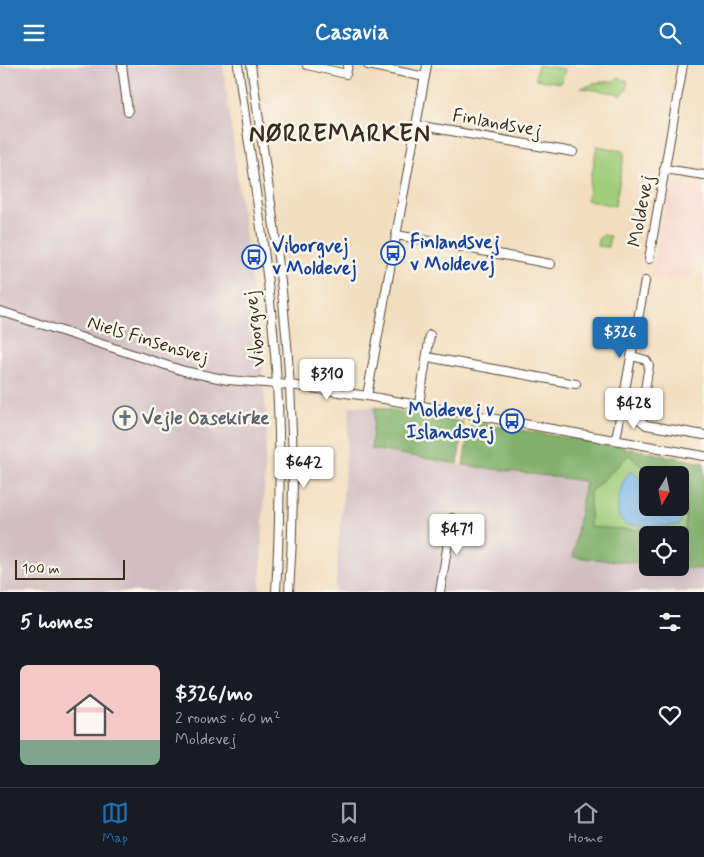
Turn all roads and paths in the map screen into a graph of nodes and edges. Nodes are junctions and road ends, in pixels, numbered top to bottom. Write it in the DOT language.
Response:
graph roads {
  1 [pos="122,65"];
  2 [pos="238,65"];
  3 [pos="251,65"];
  4 [pos="307,65"];
  5 [pos="348,65"];
  6 [pos="368,65"];
  7 [pos="427,65"];
  8 [pos="683,65"];
  9 [pos="425,77"];
  10 [pos="128,112"];
  11 [pos="416,125"];
  12 [pos="573,152"];
  13 [pos="664,169"];
  14 [pos="704,175"];
  15 [pos="397,235"];
  16 [pos="649,259"];
  17 [pos="551,264"];
  18 [pos="645,281"];
  19 [pos="0,311"];
  20 [pos="430,335"];
  21 [pos="632,356"];
  22 [pos="427,357"];
  23 [pos="277,384"];
  24 [pos="576,384"];
  25 [pos="290,385"];
  26 [pos="367,395"];
  27 [pos="419,404"];
  28 [pos="704,435"];
  29 [pos="616,439"];
  30 [pos="704,456"];
  31 [pos="452,517"];
  32 [pos="276,592"];
  33 [pos="289,592"];
  34 [pos="440,592"];
  1 -- 10 [label="street"];
  2 -- 23 [label="street, Viborgvej"];
  3 -- 25 [label="street, Viborgvej"];
  4 -- 5 [label="street"];
  6 -- 9 [label="street"];
  7 -- 9 [label="street"];
  8 -- 13 [label="street, Moldevej"];
  9 -- 11 [label="street"];
  11 -- 12 [label="street, Finlandsvej"];
  11 -- 15 [label="street"];
  13 -- 14 [label="street, Moldevej"];
  13 -- 16 [label="street, Moldevej"];
  15 -- 17 [label="street"];
  15 -- 26 [label="street"];
  18 -- 21 [label="street"];
  19 -- 23 [label="street, Niels Finsensvej"];
  20 -- 22 [label="street"];
  21 -- 28 [label="street"];
  21 -- 29 [label="street"];
  22 -- 24 [label="street"];
  22 -- 27 [label="street"];
  23 -- 25 [label="street, Niels Finsensvej"];
  23 -- 32 [label="street, Viborgvej"];
  25 -- 26 [label="street"];
  25 -- 33 [label="street, Viborgvej"];
  26 -- 27 [label="street"];
  27 -- 29 [label="street"];
  29 -- 30 [label="street"];
  31 -- 34 [label="street"];
}
